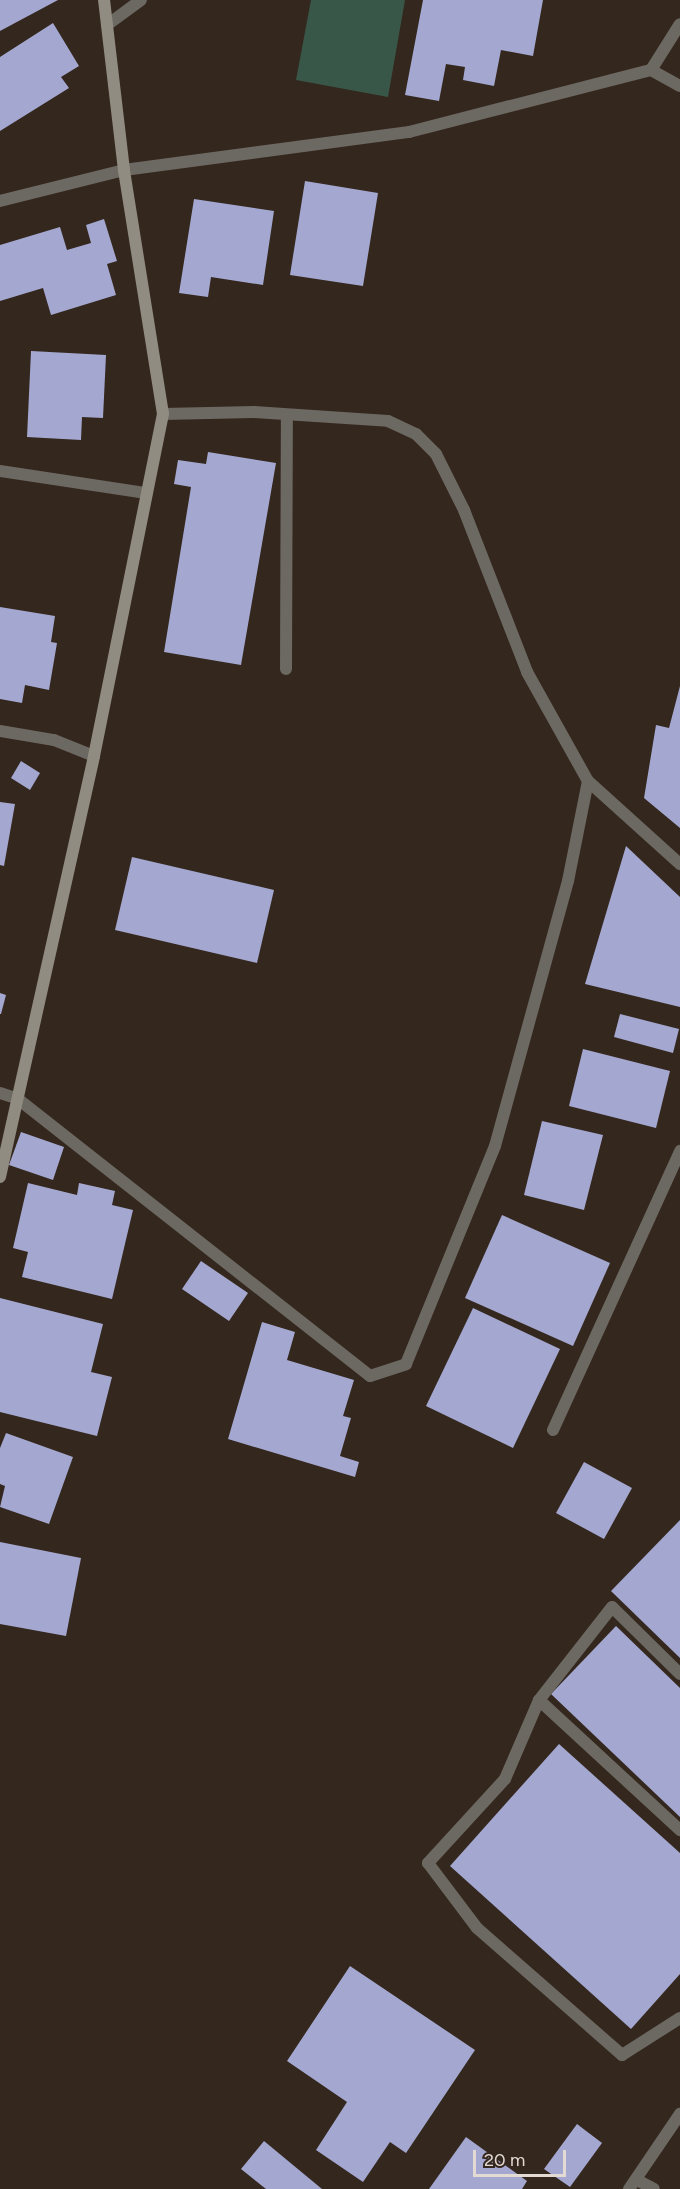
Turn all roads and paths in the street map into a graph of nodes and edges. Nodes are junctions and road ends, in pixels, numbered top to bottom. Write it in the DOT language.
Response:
graph roads {
  1 [pos="104,0"];
  2 [pos="141,0"];
  3 [pos="680,24"];
  4 [pos="107,25"];
  5 [pos="651,70"];
  6 [pos="680,86"];
  7 [pos="124,170"];
  8 [pos="0,201"];
  9 [pos="163,414"];
  10 [pos="287,415"];
  11 [pos="0,471"];
  12 [pos="146,493"];
  13 [pos="286,669"];
  14 [pos="0,731"];
  15 [pos="94,756"];
  16 [pos="588,781"];
  17 [pos="680,864"];
  18 [pos="0,1093"];
  19 [pos="18,1099"];
  20 [pos="680,1151"];
  21 [pos="0,1177"];
  22 [pos="554,1430"];
  23 [pos="680,1674"];
  24 [pos="539,1700"];
  25 [pos="680,1830"];
  26 [pos="680,2018"];
  27 [pos="680,2114"];
  28 [pos="633,2184"];
  29 [pos="654,2189"];
  1 -- 4 [label="main road"];
  2 -- 4 [label="street"];
  3 -- 5 [label="street"];
  4 -- 7 [label="main road"];
  5 -- 6 [label="street"];
  5 -- 7 [label="street"];
  7 -- 8 [label="street"];
  7 -- 9 [label="main road"];
  9 -- 10 [label="street"];
  9 -- 12 [label="main road"];
  10 -- 13 [label="street"];
  10 -- 16 [label="street"];
  11 -- 12 [label="street"];
  12 -- 15 [label="main road"];
  14 -- 15 [label="street"];
  15 -- 19 [label="main road"];
  16 -- 17 [label="street"];
  16 -- 19 [label="street"];
  18 -- 19 [label="street"];
  19 -- 21 [label="main road"];
  20 -- 22 [label="street"];
  23 -- 24 [label="street"];
  24 -- 25 [label="street"];
  24 -- 26 [label="street"];
  27 -- 28 [label="street"];
  28 -- 29 [label="street"];
}
